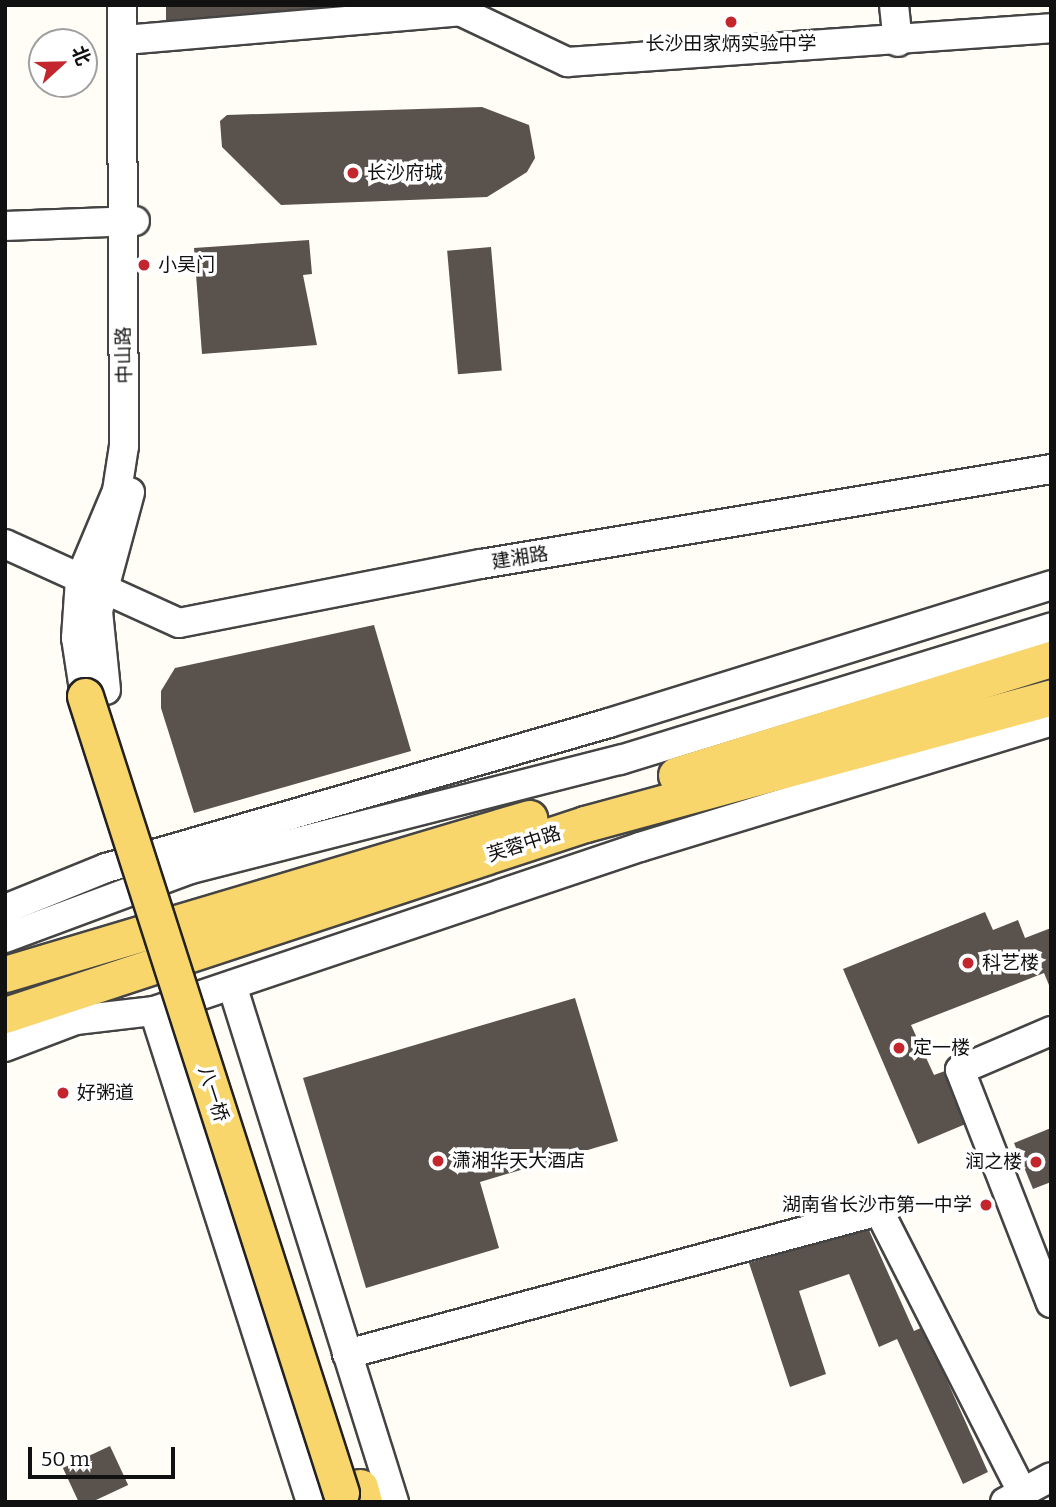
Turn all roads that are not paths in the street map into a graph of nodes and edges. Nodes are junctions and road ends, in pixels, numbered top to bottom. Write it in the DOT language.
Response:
graph roads {
  1 [pos="122,5"];
  2 [pos="135,5"];
  3 [pos="894,5"];
  4 [pos="1051,28"];
  5 [pos="136,39"];
  6 [pos="898,42"];
  7 [pos="129,221"];
  8 [pos="5,226"];
  9 [pos="1051,470"];
  10 [pos="5,544"];
  11 [pos="91,584"];
  12 [pos="1051,585"];
  13 [pos="1051,626"];
  14 [pos="1051,659"];
  15 [pos="96,693"];
  16 [pos="1051,697"];
  17 [pos="1051,721"];
  18 [pos="5,909"];
  19 [pos="5,939"];
  20 [pos="5,974"];
  21 [pos="232,985"];
  22 [pos="154,1011"];
  23 [pos="5,1016"];
  24 [pos="1051,1031"];
  25 [pos="5,1047"];
  26 [pos="1051,1303"];
  27 [pos="346,1353"];
  28 [pos="1051,1477"];
  29 [pos="344,1497"];
  30 [pos="1013,1497"];
  31 [pos="394,1502"];
  1 -- 7 [label="street, 中山路"];
  2 -- 5 [label="street, 中山路"];
  3 -- 6 [label="street"];
  4 -- 6 [label="street"];
  5 -- 6 [label="street"];
  5 -- 7 [label="street, 中山路"];
  7 -- 8 [label="street"];
  7 -- 11 [label="street, 中山路"];
  9 -- 11 [label="street, 建湘路"];
  10 -- 11 [label="street, 建湘路"];
  11 -- 15 [label="street, 中山路"];
  12 -- 18 [label="street"];
  13 -- 19 [label="street"];
  14 -- 20 [label="main road, 芙蓉中路"];
  15 -- 29 [label="main road, 八一桥"];
  16 -- 23 [label="main road, 芙蓉中路"];
  17 -- 21 [label="street"];
  21 -- 22 [label="street"];
  21 -- 27 [label="street"];
  22 -- 25 [label="street"];
  22 -- 29 [label="street"];
  24 -- 26 [label="street"];
  27 -- 30 [label="street"];
  27 -- 31 [label="street"];
  28 -- 30 [label="street"];
}
